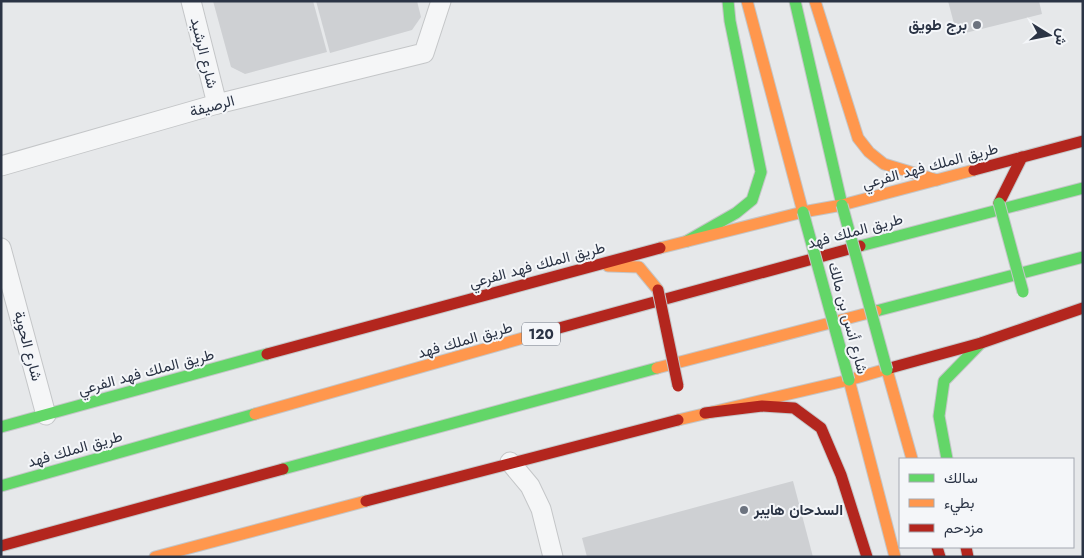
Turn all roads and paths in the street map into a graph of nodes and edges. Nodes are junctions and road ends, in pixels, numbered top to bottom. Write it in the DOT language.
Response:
graph roads {
  1 [pos="191,1"];
  2 [pos="441,1"];
  3 [pos="728,1"];
  4 [pos="747,1"];
  5 [pos="795,1"];
  6 [pos="816,1"];
  7 [pos="217,104"];
  8 [pos="1083,141"];
  9 [pos="1022,157"];
  10 [pos="1,166"];
  11 [pos="937,180"];
  12 [pos="1083,188"];
  13 [pos="842,205"];
  14 [pos="803,212"];
  15 [pos="687,241"];
  16 [pos="1,248"];
  17 [pos="1083,257"];
  18 [pos="593,265"];
  19 [pos="1026,294"];
  20 [pos="1083,308"];
  21 [pos="981,343"];
  22 [pos="887,370"];
  23 [pos="849,380"];
  24 [pos="676,390"];
  25 [pos="665,411"];
  26 [pos="705,413"];
  27 [pos="46,414"];
  28 [pos="1,427"];
  29 [pos="637,429"];
  30 [pos="912,458"];
  31 [pos="947,458"];
  32 [pos="510,462"];
  33 [pos="1,486"];
  34 [pos="1,546"];
  35 [pos="155,557"];
  36 [pos="554,557"];
  37 [pos="867,557"];
  38 [pos="895,557"];
  1 -- 7 [label="street, شارع الرشيد"];
  2 -- 7 [label="street, الرصيفة"];
  3 -- 15 [label="main road"];
  4 -- 14 [label="main road, شارع أنس بن مالك"];
  5 -- 13 [label="main road, شارع أنس بن مالك"];
  6 -- 11 [label="main road"];
  7 -- 10 [label="street, الرصيفة"];
  8 -- 9 [label="main road, طريق الملك فهد الفرعي"];
  9 -- 11 [label="main road, طريق الملك فهد الفرعي"];
  9 -- 19 [label="main road, bridge"];
  11 -- 13 [label="main road, طريق الملك فهد الفرعي"];
  12 -- 33 [label="main road, طريق الملك فهد / 120"];
  13 -- 14 [label="main road, طريق الملك فهد الفرعي"];
  13 -- 22 [label="main road, شارع أنس بن مالك, bridge"];
  14 -- 15 [label="main road, طريق الملك فهد الفرعي"];
  14 -- 23 [label="main road, شارع أنس بن مالك, bridge"];
  15 -- 18 [label="main road, طريق الملك فهد الفرعي"];
  16 -- 27 [label="street, شارع الحوية"];
  17 -- 34 [label="main road"];
  18 -- 24 [label="main road, bridge"];
  18 -- 27 [label="main road, طريق الملك فهد الفرعي"];
  20 -- 21 [label="main road"];
  21 -- 22 [label="main road"];
  21 -- 31 [label="main road"];
  22 -- 23 [label="main road"];
  22 -- 30 [label="main road, شارع أنس بن مالك"];
  23 -- 26 [label="main road"];
  23 -- 38 [label="main road, شارع أنس بن مالك"];
  25 -- 29 [label="main road"];
  26 -- 29 [label="main road"];
  26 -- 37 [label="main road"];
  27 -- 28 [label="main road, طريق الملك فهد الفرعي"];
  29 -- 32 [label="main road"];
  32 -- 35 [label="main road"];
  32 -- 36 [label="street"];
}
